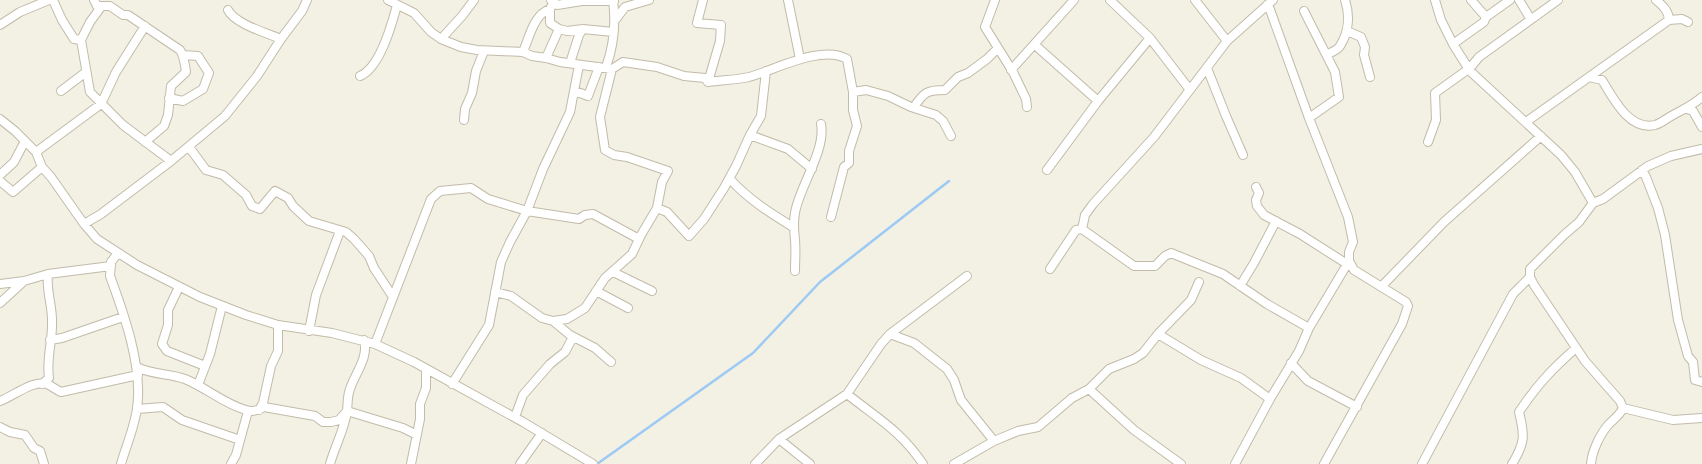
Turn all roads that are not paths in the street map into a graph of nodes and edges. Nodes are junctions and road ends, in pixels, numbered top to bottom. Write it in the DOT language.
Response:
graph roads {
  1 [pos="49,0"];
  2 [pos="53,0"];
  3 [pos="94,0"];
  4 [pos="306,0"];
  5 [pos="388,0"];
  6 [pos="474,0"];
  7 [pos="649,0"];
  8 [pos="703,0"];
  9 [pos="788,0"];
  10 [pos="995,0"];
  11 [pos="1074,0"];
  12 [pos="1110,0"];
  13 [pos="1195,0"];
  14 [pos="1345,0"];
  15 [pos="1434,0"];
  16 [pos="1470,0"];
  17 [pos="1510,0"];
  18 [pos="1519,0"];
  19 [pos="1558,0"];
  20 [pos="1659,0"];
  21 [pos="613,1"];
  22 [pos="1270,2"];
  23 [pos="551,4"];
  24 [pos="397,5"];
  25 [pos="101,7"];
  26 [pos="228,10"];
  27 [pos="1304,11"];
  28 [pos="1486,17"];
  29 [pos="1530,18"];
  30 [pos="616,19"];
  31 [pos="1669,20"];
  32 [pos="1688,22"];
  33 [pos="0,25"];
  34 [pos="145,26"];
  35 [pos="559,29"];
  36 [pos="583,29"];
  37 [pos="1347,31"];
  38 [pos="613,32"];
  39 [pos="1150,38"];
  40 [pos="281,39"];
  41 [pos="441,39"];
  42 [pos="80,40"];
  43 [pos="1227,41"];
  44 [pos="1453,44"];
  45 [pos="1035,45"];
  46 [pos="998,48"];
  47 [pos="484,51"];
  48 [pos="523,52"];
  49 [pos="183,55"];
  50 [pos="1328,55"];
  51 [pos="546,58"];
  52 [pos="800,59"];
  53 [pos="570,63"];
  54 [pos="579,65"];
  55 [pos="605,68"];
  56 [pos="1207,68"];
  57 [pos="1470,68"];
  58 [pos="1011,70"];
  59 [pos="766,71"];
  60 [pos="86,72"];
  61 [pos="360,76"];
  62 [pos="1370,77"];
  63 [pos="1588,77"];
  64 [pos="708,82"];
  65 [pos="1190,90"];
  66 [pos="61,91"];
  67 [pos="574,91"];
  68 [pos="853,92"];
  69 [pos="1702,97"];
  70 [pos="169,98"];
  71 [pos="1098,101"];
  72 [pos="101,104"];
  73 [pos="914,107"];
  74 [pos="1027,107"];
  75 [pos="1687,109"];
  76 [pos="1309,118"];
  77 [pos="0,119"];
  78 [pos="464,120"];
  79 [pos="1526,122"];
  80 [pos="821,124"];
  81 [pos="1702,127"];
  82 [pos="750,135"];
  83 [pos="951,136"];
  84 [pos="1541,136"];
  85 [pos="25,141"];
  86 [pos="145,142"];
  87 [pos="1428,142"];
  88 [pos="189,147"];
  89 [pos="1702,149"];
  90 [pos="36,152"];
  91 [pos="1244,155"];
  92 [pos="171,161"];
  93 [pos="42,167"];
  94 [pos="812,169"];
  95 [pos="1047,170"];
  96 [pos="1642,170"];
  97 [pos="0,175"];
  98 [pos="730,179"];
  99 [pos="0,181"];
  100 [pos="1256,187"];
  101 [pos="1593,203"];
  102 [pos="656,208"];
  103 [pos="527,211"];
  104 [pos="831,217"];
  105 [pos="1276,221"];
  106 [pos="84,224"];
  107 [pos="793,227"];
  108 [pos="1082,229"];
  109 [pos="340,231"];
  110 [pos="639,240"];
  111 [pos="118,253"];
  112 [pos="1348,262"];
  113 [pos="111,266"];
  114 [pos="1050,269"];
  115 [pos="795,271"];
  116 [pos="613,272"];
  117 [pos="48,274"];
  118 [pos="967,276"];
  119 [pos="1530,277"];
  120 [pos="24,281"];
  121 [pos="1199,282"];
  122 [pos="0,284"];
  123 [pos="1240,286"];
  124 [pos="179,287"];
  125 [pos="1381,287"];
  126 [pos="596,291"];
  127 [pos="652,291"];
  128 [pos="495,292"];
  129 [pos="393,297"];
  130 [pos="0,303"];
  131 [pos="222,306"];
  132 [pos="628,308"];
  133 [pos="123,317"];
  134 [pos="553,321"];
  135 [pos="278,325"];
  136 [pos="1309,328"];
  137 [pos="309,331"];
  138 [pos="890,334"];
  139 [pos="1158,334"];
  140 [pos="573,337"];
  141 [pos="50,340"];
  142 [pos="364,340"];
  143 [pos="375,344"];
  144 [pos="1576,348"];
  145 [pos="611,362"];
  146 [pos="1291,363"];
  147 [pos="205,366"];
  148 [pos="426,369"];
  149 [pos="137,371"];
  150 [pos="1702,382"];
  151 [pos="42,384"];
  152 [pos="452,384"];
  153 [pos="198,385"];
  154 [pos="1089,389"];
  155 [pos="847,394"];
  156 [pos="1270,398"];
  157 [pos="1,403"];
  158 [pos="1357,407"];
  159 [pos="1623,408"];
  160 [pos="137,409"];
  161 [pos="259,410"];
  162 [pos="248,411"];
  163 [pos="347,411"];
  164 [pos="1702,413"];
  165 [pos="515,418"];
  166 [pos="1693,418"];
  167 [pos="1702,418"];
  168 [pos="0,427"];
  169 [pos="542,433"];
  170 [pos="417,435"];
  171 [pos="779,439"];
  172 [pos="240,440"];
  173 [pos="994,441"];
  174 [pos="44,464"];
  175 [pos="121,464"];
  176 [pos="231,464"];
  177 [pos="330,464"];
  178 [pos="411,464"];
  179 [pos="520,464"];
  180 [pos="594,464"];
  181 [pos="755,464"];
  182 [pos="810,464"];
  183 [pos="923,464"];
  184 [pos="954,464"];
  185 [pos="1181,464"];
  186 [pos="1235,464"];
  187 [pos="1324,464"];
  188 [pos="1422,464"];
  189 [pos="1512,464"];
  190 [pos="1591,464"];
  1 -- 33 [label="street"];
  2 -- 42 [label="street"];
  3 -- 25 [label="street"];
  4 -- 40 [label="street"];
  5 -- 24 [label="street"];
  6 -- 41 [label="street"];
  7 -- 30 [label="street"];
  8 -- 64 [label="street"];
  9 -- 52 [label="street"];
  10 -- 46 [label="street"];
  11 -- 45 [label="street"];
  12 -- 39 [label="street"];
  13 -- 43 [label="street"];
  14 -- 37 [label="street"];
  15 -- 44 [label="street"];
  16 -- 28 [label="street"];
  17 -- 28 [label="street"];
  18 -- 29 [label="street"];
  19 -- 29 [label="street"];
  20 -- 31 [label="street"];
  21 -- 23 [label="street"];
  21 -- 30 [label="street"];
  22 -- 43 [label="street"];
  22 -- 76 [label="street"];
  23 -- 35 [label="street"];
  23 -- 48 [label="street"];
  24 -- 41 [label="street"];
  24 -- 61 [label="street"];
  25 -- 34 [label="street"];
  25 -- 42 [label="street"];
  26 -- 40 [label="street"];
  27 -- 50 [label="street"];
  28 -- 44 [label="street"];
  29 -- 57 [label="street"];
  30 -- 38 [label="street"];
  31 -- 32 [label="street"];
  31 -- 63 [label="street"];
  34 -- 49 [label="street"];
  34 -- 72 [label="street"];
  35 -- 36 [label="street"];
  35 -- 51 [label="street"];
  36 -- 38 [label="street"];
  36 -- 53 [label="street"];
  37 -- 50 [label="street"];
  37 -- 62 [label="street"];
  38 -- 55 [label="street"];
  39 -- 65 [label="street"];
  39 -- 71 [label="street"];
  40 -- 88 [label="street"];
  41 -- 47 [label="street"];
  42 -- 60 [label="street"];
  43 -- 56 [label="street"];
  44 -- 57 [label="street"];
  45 -- 58 [label="street"];
  45 -- 71 [label="street"];
  46 -- 58 [label="street"];
  46 -- 73 [label="street"];
  47 -- 48 [label="street"];
  47 -- 78 [label="street"];
  48 -- 51 [label="street"];
  49 -- 70 [label="street"];
  49 -- 70 [label="street"];
  50 -- 76 [label="street"];
  51 -- 53 [label="street"];
  52 -- 59 [label="street"];
  52 -- 68 [label="street"];
  53 -- 54 [label="street"];
  54 -- 55 [label="street"];
  54 -- 67 [label="street"];
  55 -- 64 [label="street"];
  55 -- 67 [label="street"];
  55 -- 102 [label="street"];
  56 -- 65 [label="street"];
  56 -- 91 [label="street"];
  57 -- 79 [label="street"];
  57 -- 87 [label="street"];
  58 -- 74 [label="street"];
  59 -- 64 [label="street"];
  59 -- 82 [label="street"];
  60 -- 66 [label="street"];
  60 -- 72 [label="street"];
  63 -- 75 [label="street"];
  63 -- 79 [label="street"];
  65 -- 108 [label="street"];
  67 -- 103 [label="street"];
  68 -- 73 [label="street"];
  68 -- 104 [label="street"];
  69 -- 75 [label="street"];
  70 -- 86 [label="street"];
  71 -- 95 [label="street"];
  72 -- 86 [label="street"];
  72 -- 90 [label="street"];
  73 -- 83 [label="street"];
  75 -- 81 [label="street"];
  76 -- 112 [label="street"];
  77 -- 85 [label="street"];
  79 -- 84 [label="street"];
  80 -- 94 [label="street"];
  82 -- 94 [label="street"];
  82 -- 98 [label="street"];
  84 -- 101 [label="street"];
  84 -- 125 [label="street"];
  85 -- 90 [label="street"];
  85 -- 97 [label="street"];
  86 -- 92 [label="street"];
  88 -- 92 [label="street"];
  88 -- 109 [label="street"];
  89 -- 96 [label="street"];
  90 -- 93 [label="street"];
  92 -- 106 [label="street"];
  93 -- 99 [label="street"];
  93 -- 106 [label="street"];
  94 -- 107 [label="street"];
  96 -- 101 [label="street"];
  96 -- 150 [label="street"];
  98 -- 102 [label="street"];
  98 -- 107 [label="street"];
  100 -- 105 [label="street"];
  101 -- 119 [label="street"];
  102 -- 110 [label="street"];
  103 -- 110 [label="street"];
  103 -- 128 [label="street"];
  103 -- 129 [label="street"];
  105 -- 112 [label="street"];
  105 -- 123 [label="street"];
  106 -- 111 [label="street"];
  107 -- 115 [label="street"];
  108 -- 114 [label="street"];
  108 -- 123 [label="street"];
  109 -- 129 [label="street"];
  109 -- 137 [label="street"];
  110 -- 116 [label="street"];
  111 -- 113 [label="street"];
  111 -- 124 [label="street"];
  112 -- 125 [label="street"];
  112 -- 136 [label="street"];
  113 -- 117 [label="street"];
  113 -- 133 [label="street"];
  116 -- 126 [label="street"];
  116 -- 127 [label="street"];
  117 -- 120 [label="street"];
  117 -- 141 [label="street"];
  118 -- 138 [label="street"];
  119 -- 144 [label="street"];
  119 -- 188 [label="street"];
  120 -- 122 [label="street"];
  120 -- 130 [label="street"];
  121 -- 139 [label="street"];
  123 -- 136 [label="street"];
  124 -- 131 [label="street"];
  124 -- 147 [label="street"];
  125 -- 158 [label="street"];
  126 -- 132 [label="street"];
  126 -- 134 [label="street"];
  128 -- 134 [label="street"];
  128 -- 152 [label="street"];
  129 -- 143 [label="street"];
  131 -- 135 [label="street"];
  131 -- 147 [label="street"];
  133 -- 141 [label="street"];
  133 -- 149 [label="street"];
  134 -- 140 [label="street"];
  135 -- 137 [label="street"];
  135 -- 161 [label="street"];
  136 -- 146 [label="street"];
  137 -- 142 [label="street"];
  138 -- 155 [label="street"];
  138 -- 173 [label="street"];
  139 -- 154 [label="street"];
  139 -- 156 [label="street"];
  140 -- 145 [label="street"];
  140 -- 165 [label="street"];
  141 -- 151 [label="street"];
  142 -- 143 [label="street"];
  142 -- 163 [label="street"];
  143 -- 148 [label="street"];
  144 -- 159 [label="street"];
  144 -- 189 [label="street"];
  146 -- 156 [label="street"];
  146 -- 158 [label="street"];
  147 -- 153 [label="street"];
  148 -- 152 [label="street"];
  148 -- 170 [label="street"];
  149 -- 151 [label="street"];
  149 -- 153 [label="street"];
  149 -- 160 [label="street"];
  151 -- 157 [label="street"];
  152 -- 165 [label="street"];
  153 -- 162 [label="street"];
  154 -- 173 [label="street"];
  154 -- 185 [label="street"];
  155 -- 171 [label="street"];
  155 -- 183 [label="street"];
  156 -- 186 [label="street"];
  158 -- 187 [label="street"];
  159 -- 166 [label="street"];
  159 -- 190 [label="street"];
  160 -- 172 [label="street"];
  160 -- 175 [label="street"];
  161 -- 162 [label="street"];
  161 -- 163 [label="street"];
  162 -- 172 [label="street"];
  163 -- 170 [label="street"];
  163 -- 177 [label="street"];
  164 -- 166 [label="street"];
  165 -- 169 [label="street"];
  166 -- 167 [label="street"];
  168 -- 174 [label="street"];
  169 -- 179 [label="street"];
  169 -- 180 [label="street"];
  170 -- 178 [label="street"];
  171 -- 181 [label="street"];
  171 -- 182 [label="street"];
  172 -- 176 [label="street"];
  173 -- 184 [label="street"];
}
